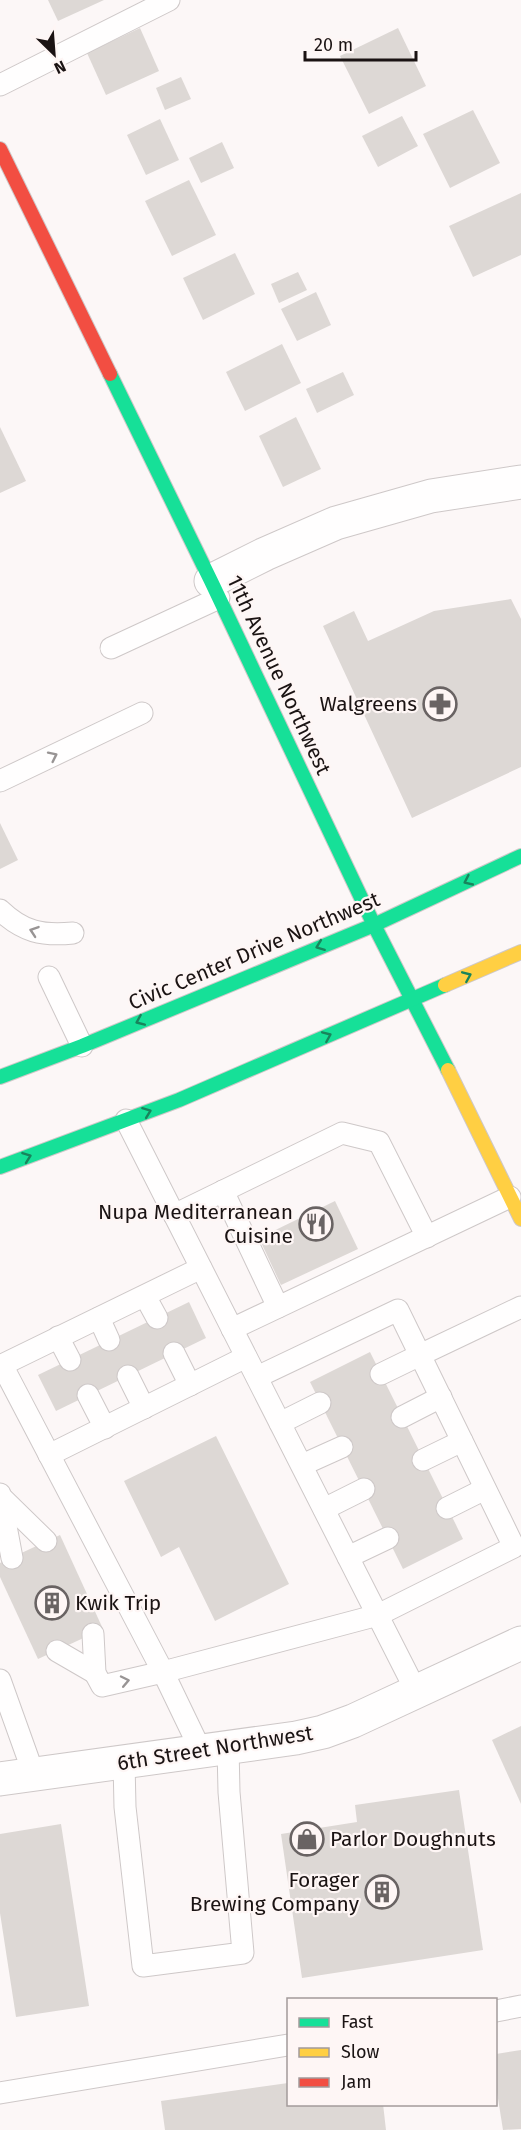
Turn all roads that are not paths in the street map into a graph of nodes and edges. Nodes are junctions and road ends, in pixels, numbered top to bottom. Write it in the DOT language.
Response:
graph roads {
  1 [pos="169,0"];
  2 [pos="0,85"];
  3 [pos="0,149"];
  4 [pos="521,482"];
  5 [pos="215,589"];
  6 [pos="111,648"];
  7 [pos="142,713"];
  8 [pos="0,781"];
  9 [pos="521,856"];
  10 [pos="0,910"];
  11 [pos="374,925"];
  12 [pos="73,933"];
  13 [pos="521,952"];
  14 [pos="50,977"];
  15 [pos="413,999"];
  16 [pos="82,1046"];
  17 [pos="0,1077"];
  18 [pos="126,1120"];
  19 [pos="0,1167"];
  20 [pos="223,1191"];
  21 [pos="510,1197"];
  22 [pos="174,1215"];
  23 [pos="521,1219"];
  24 [pos="427,1238"];
  25 [pos="201,1268"];
  26 [pos="145,1296"];
  27 [pos="521,1307"];
  28 [pos="278,1308"];
  29 [pos="99,1318"];
  30 [pos="157,1318"];
  31 [pos="232,1329"];
  32 [pos="58,1337"];
  33 [pos="109,1340"];
  34 [pos="174,1353"];
  35 [pos="420,1355"];
  36 [pos="246,1357"];
  37 [pos="70,1359"];
  38 [pos="1,1366"];
  39 [pos="381,1374"];
  40 [pos="128,1376"];
  41 [pos="257,1377"];
  42 [pos="190,1386"];
  43 [pos="88,1395"];
  44 [pos="441,1397"];
  45 [pos="321,1403"];
  46 [pos="144,1408"];
  47 [pos="402,1417"];
  48 [pos="280,1423"];
  49 [pos="105,1428"];
  50 [pos="462,1441"];
  51 [pos="342,1447"];
  52 [pos="49,1455"];
  53 [pos="423,1460"];
  54 [pos="302,1465"];
  55 [pos="364,1489"];
  56 [pos="485,1489"];
  57 [pos="1,1496"];
  58 [pos="447,1508"];
  59 [pos="324,1509"];
  60 [pos="388,1538"];
  61 [pos="46,1541"];
  62 [pos="348,1557"];
  63 [pos="12,1558"];
  64 [pos="378,1615"];
  65 [pos="93,1634"];
  66 [pos="521,1643"];
  67 [pos="57,1651"];
  68 [pos="163,1672"];
  69 [pos="95,1673"];
  70 [pos="0,1680"];
  71 [pos="416,1691"];
  72 [pos="215,1749"];
  73 [pos="124,1761"];
  74 [pos="34,1775"];
  75 [pos="0,1779"];
  76 [pos="521,2007"];
  77 [pos="497,2011"];
  78 [pos="287,2045"];
  79 [pos="0,2093"];
  1 -- 2 [label="lane"];
  3 -- 5 [label="main road, 11th Avenue Northwest"];
  4 -- 5 [label="street"];
  5 -- 6 [label="lane"];
  5 -- 11 [label="main road, 11th Avenue Northwest"];
  8 -- 7 [label="lane, one-way"];
  9 -- 11 [label="main road, Civic Center Drive Northwest, one-way"];
  12 -- 10 [label="lane, one-way"];
  11 -- 15 [label="main road, 11th Avenue Northwest"];
  11 -- 16 [label="main road, Civic Center Drive Northwest, one-way"];
  15 -- 13 [label="main road, one-way"];
  14 -- 16 [label="lane"];
  18 -- 15 [label="main road, one-way"];
  15 -- 21 [label="main road, 11th Avenue Northwest"];
  16 -- 17 [label="main road, Civic Center Drive Northwest"];
  19 -- 18 [label="main road, one-way"];
  18 -- 22 [label="lane"];
  20 -- 22 [label="lane"];
  20 -- 24 [label="lane"];
  20 -- 28 [label="lane"];
  21 -- 23 [label="main road, 11th Avenue Northwest"];
  21 -- 24 [label="lane"];
  22 -- 25 [label="lane"];
  24 -- 28 [label="lane"];
  25 -- 26 [label="lane"];
  25 -- 31 [label="lane"];
  26 -- 29 [label="lane"];
  26 -- 30 [label="lane"];
  27 -- 35 [label="lane"];
  28 -- 31 [label="lane"];
  29 -- 32 [label="lane"];
  29 -- 33 [label="lane"];
  31 -- 36 [label="lane"];
  32 -- 37 [label="lane"];
  32 -- 38 [label="lane"];
  34 -- 42 [label="lane"];
  35 -- 39 [label="lane"];
  35 -- 41 [label="lane"];
  35 -- 44 [label="lane"];
  36 -- 41 [label="lane"];
  36 -- 42 [label="lane"];
  38 -- 52 [label="lane"];
  40 -- 46 [label="lane"];
  41 -- 48 [label="lane"];
  42 -- 46 [label="lane"];
  43 -- 49 [label="lane"];
  44 -- 47 [label="lane"];
  44 -- 50 [label="lane"];
  45 -- 48 [label="lane"];
  46 -- 49 [label="lane"];
  48 -- 54 [label="lane"];
  49 -- 52 [label="lane"];
  50 -- 53 [label="lane"];
  50 -- 56 [label="lane"];
  51 -- 54 [label="lane"];
  52 -- 68 [label="lane"];
  54 -- 59 [label="lane"];
  55 -- 59 [label="lane"];
  56 -- 58 [label="lane"];
  56 -- 64 [label="lane"];
  57 -- 61 [label="lane"];
  57 -- 63 [label="lane"];
  59 -- 62 [label="lane"];
  60 -- 62 [label="lane"];
  62 -- 64 [label="lane"];
  64 -- 68 [label="lane"];
  64 -- 71 [label="lane"];
  65 -- 69 [label="lane"];
  66 -- 71 [label="street, 6th Street Northwest"];
  67 -- 69 [label="lane"];
  69 -- 68 [label="lane, one-way"];
  68 -- 72 [label="lane"];
  70 -- 74 [label="lane"];
  71 -- 72 [label="street, 6th Street Northwest"];
  72 -- 73 [label="street, 6th Street Northwest"];
  72 -- 73 [label="lane"];
  73 -- 74 [label="street, 6th Street Northwest"];
  74 -- 75 [label="street, 6th Street Northwest"];
  76 -- 77 [label="lane"];
  78 -- 79 [label="lane"];
}
